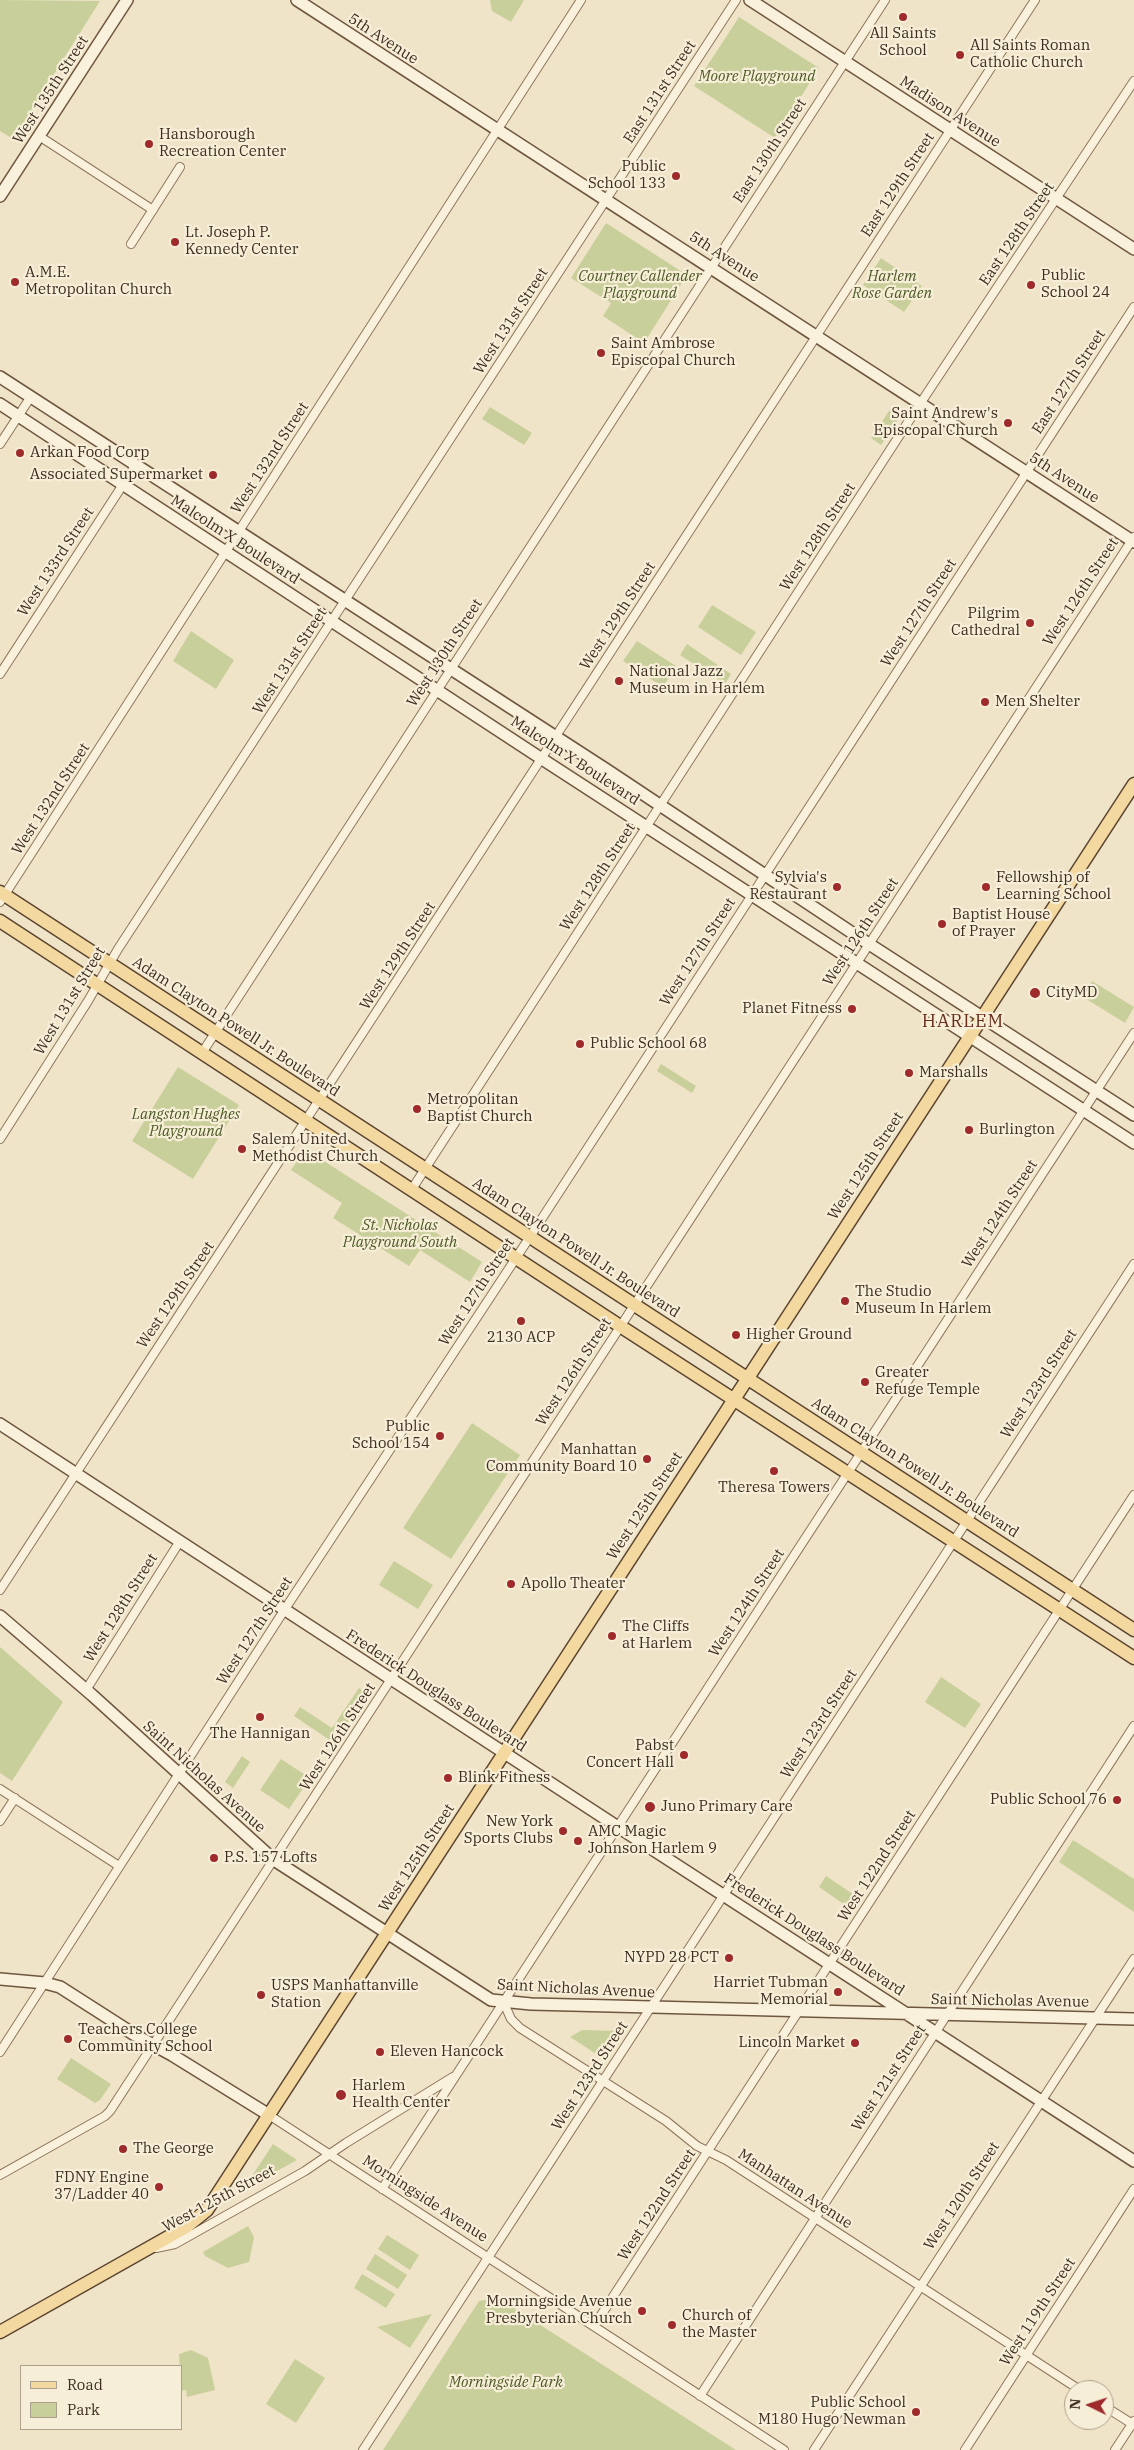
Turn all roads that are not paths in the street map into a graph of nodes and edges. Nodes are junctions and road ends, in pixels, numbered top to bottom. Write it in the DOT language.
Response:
graph roads {
  1 [pos="128,0"];
  2 [pos="297,0"];
  3 [pos="581,0"];
  4 [pos="736,0"];
  5 [pos="750,0"];
  6 [pos="885,0"];
  7 [pos="1035,0"];
  8 [pos="845,62"];
  9 [pos="1134,80"];
  10 [pos="498,130"];
  11 [pos="950,130"];
  12 [pos="39,136"];
  13 [pos="180,167"];
  14 [pos="0,196"];
  15 [pos="1057,199"];
  16 [pos="607,200"];
  17 [pos="153,210"];
  18 [pos="131,244"];
  19 [pos="1134,249"];
  20 [pos="711,267"];
  21 [pos="1134,306"];
  22 [pos="816,335"];
  23 [pos="0,377"];
  24 [pos="30,398"];
  25 [pos="922,403"];
  26 [pos="0,404"];
  27 [pos="18,416"];
  28 [pos="0,444"];
  29 [pos="135,466"];
  30 [pos="1027,472"];
  31 [pos="122,485"];
  32 [pos="239,532"];
  33 [pos="1133,539"];
  34 [pos="226,552"];
  35 [pos="346,601"];
  36 [pos="332,622"];
  37 [pos="451,669"];
  38 [pos="0,674"];
  39 [pos="438,690"];
  40 [pos="556,737"];
  41 [pos="542,759"];
  42 [pos="1134,784"];
  43 [pos="661,805"];
  44 [pos="648,826"];
  45 [pos="765,875"];
  46 [pos="752,894"];
  47 [pos="2,897"];
  48 [pos="0,921"];
  49 [pos="869,944"];
  50 [pos="857,963"];
  51 [pos="110,964"];
  52 [pos="97,986"];
  53 [pos="983,1016"];
  54 [pos="215,1033"];
  55 [pos="1134,1033"];
  56 [pos="970,1037"];
  57 [pos="202,1053"];
  58 [pos="1097,1090"];
  59 [pos="320,1101"];
  60 [pos="1084,1110"];
  61 [pos="1134,1114"];
  62 [pos="307,1121"];
  63 [pos="0,1139"];
  64 [pos="1134,1143"];
  65 [pos="425,1169"];
  66 [pos="412,1189"];
  67 [pos="530,1237"];
  68 [pos="516,1258"];
  69 [pos="1134,1264"];
  70 [pos="634,1306"];
  71 [pos="620,1326"];
  72 [pos="747,1379"];
  73 [pos="734,1398"];
  74 [pos="0,1424"];
  75 [pos="861,1452"];
  76 [pos="75,1472"];
  77 [pos="848,1473"];
  78 [pos="1134,1495"];
  79 [pos="967,1521"];
  80 [pos="180,1541"];
  81 [pos="954,1541"];
  82 [pos="0,1590"];
  83 [pos="1072,1590"];
  84 [pos="285,1609"];
  85 [pos="1059,1610"];
  86 [pos="0,1616"];
  87 [pos="1134,1630"];
  88 [pos="1134,1658"];
  89 [pos="392,1679"];
  90 [pos="86,1690"];
  91 [pos="1134,1726"];
  92 [pos="504,1753"];
  93 [pos="179,1774"];
  94 [pos="0,1789"];
  95 [pos="15,1798"];
  96 [pos="0,1821"];
  97 [pos="618,1827"];
  98 [pos="274,1860"];
  99 [pos="119,1866"];
  100 [pos="724,1896"];
  101 [pos="387,1934"];
  102 [pos="1134,1959"];
  103 [pos="830,1963"];
  104 [pos="0,1979"];
  105 [pos="44,1983"];
  106 [pos="504,2002"];
  107 [pos="651,2008"];
  108 [pos="799,2011"];
  109 [pos="908,2014"];
  110 [pos="947,2015"];
  111 [pos="1095,2019"];
  112 [pos="1134,2019"];
  113 [pos="936,2032"];
  114 [pos="154,2045"];
  115 [pos="0,2052"];
  116 [pos="455,2076"];
  117 [pos="603,2081"];
  118 [pos="1041,2101"];
  119 [pos="269,2115"];
  120 [pos="708,2151"];
  121 [pos="329,2155"];
  122 [pos="1134,2161"];
  123 [pos="0,2175"];
  124 [pos="382,2189"];
  125 [pos="1134,2189"];
  126 [pos="815,2218"];
  127 [pos="147,2250"];
  128 [pos="489,2258"];
  129 [pos="920,2286"];
  130 [pos="594,2326"];
  131 [pos="0,2332"];
  132 [pos="1026,2355"];
  133 [pos="1065,2380"];
  134 [pos="700,2396"];
  135 [pos="1114,2412"];
  136 [pos="1133,2424"];
  137 [pos="363,2450"];
  138 [pos="784,2450"];
  139 [pos="814,2450"];
  140 [pos="965,2450"];
  141 [pos="1115,2450"];
  1 -- 12 [label="main road, West 135th Street"];
  2 -- 10 [label="main road, 5th Avenue"];
  3 -- 10 [label="street, West 132nd Street"];
  4 -- 16 [label="street, East 131st Street"];
  5 -- 8 [label="main road, Madison Avenue"];
  6 -- 8 [label="street, East 130th Street"];
  7 -- 11 [label="street, East 129th Street"];
  8 -- 11 [label="main road, Madison Avenue"];
  8 -- 20 [label="street, East 130th Street"];
  9 -- 15 [label="street, East 128th Street"];
  10 -- 16 [label="main road, 5th Avenue"];
  10 -- 32 [label="street, West 132nd Street"];
  11 -- 15 [label="main road, Madison Avenue"];
  11 -- 22 [label="street, East 129th Street"];
  12 -- 14 [label="main road, West 135th Street"];
  12 -- 17 [label="street"];
  13 -- 17 [label="street"];
  15 -- 19 [label="main road, Madison Avenue"];
  15 -- 25 [label="street, East 128th Street"];
  16 -- 20 [label="main road, 5th Avenue"];
  16 -- 35 [label="street, West 131st Street"];
  17 -- 18 [label="street"];
  20 -- 22 [label="main road, 5th Avenue"];
  20 -- 37 [label="street, West 130th Street"];
  21 -- 30 [label="street, East 127th Street"];
  22 -- 25 [label="main road, 5th Avenue"];
  22 -- 40 [label="street, West 129th Street"];
  23 -- 24 [label="main road, Malcolm X Boulevard"];
  24 -- 27 [label="street"];
  24 -- 29 [label="main road, Malcolm X Boulevard"];
  25 -- 30 [label="main road, 5th Avenue"];
  25 -- 43 [label="street, West 128th Street"];
  26 -- 27 [label="main road, Malcolm X Boulevard"];
  27 -- 28 [label="street"];
  27 -- 31 [label="main road, Malcolm X Boulevard"];
  29 -- 31 [label="street, West 133rd Street"];
  29 -- 32 [label="main road, Malcolm X Boulevard"];
  30 -- 33 [label="main road, 5th Avenue"];
  30 -- 45 [label="street, West 127th Street"];
  31 -- 34 [label="main road, Malcolm X Boulevard"];
  31 -- 38 [label="street, West 133rd Street"];
  32 -- 34 [label="street, West 132nd Street"];
  32 -- 35 [label="main road, Malcolm X Boulevard"];
  33 -- 49 [label="street, West 126th Street"];
  34 -- 36 [label="main road, Malcolm X Boulevard"];
  34 -- 47 [label="street, West 132nd Street"];
  35 -- 36 [label="street, West 131st Street"];
  35 -- 37 [label="main road, Malcolm X Boulevard"];
  36 -- 39 [label="main road, Malcolm X Boulevard"];
  36 -- 51 [label="street, West 131st Street"];
  37 -- 39 [label="street, West 130th Street"];
  37 -- 40 [label="main road, Malcolm X Boulevard"];
  39 -- 41 [label="main road, Malcolm X Boulevard"];
  39 -- 54 [label="street, West 130th Street"];
  40 -- 41 [label="street, West 129th Street"];
  40 -- 43 [label="main road, Malcolm X Boulevard"];
  41 -- 44 [label="main road, Malcolm X Boulevard"];
  41 -- 59 [label="street, West 129th Street"];
  42 -- 53 [label="main road, West 125th Street"];
  43 -- 44 [label="street, West 128th Street"];
  43 -- 45 [label="main road, Malcolm X Boulevard"];
  44 -- 46 [label="main road, Malcolm X Boulevard"];
  44 -- 65 [label="street, West 128th Street"];
  45 -- 46 [label="street, West 127th Street"];
  45 -- 49 [label="main road, Malcolm X Boulevard"];
  46 -- 50 [label="main road, Malcolm X Boulevard"];
  46 -- 67 [label="street, West 127th Street"];
  47 -- 51 [label="main road, Adam Clayton Powell Jr. Boulevard"];
  48 -- 52 [label="main road"];
  49 -- 50 [label="street, West 126th Street"];
  49 -- 53 [label="main road, Malcolm X Boulevard"];
  50 -- 56 [label="main road, Malcolm X Boulevard"];
  50 -- 70 [label="street, West 126th Street"];
  51 -- 52 [label="street, West 131st Street"];
  51 -- 54 [label="main road, Adam Clayton Powell Jr. Boulevard"];
  52 -- 57 [label="main road"];
  52 -- 63 [label="street, West 131st Street"];
  53 -- 56 [label="main road, West 125th Street"];
  53 -- 58 [label="main road, Malcolm X Boulevard"];
  54 -- 57 [label="street, West 130th Street"];
  54 -- 59 [label="main road, Adam Clayton Powell Jr. Boulevard"];
  55 -- 58 [label="street, West 124th Street"];
  56 -- 60 [label="main road, Malcolm X Boulevard"];
  56 -- 72 [label="main road, West 125th Street"];
  57 -- 62 [label="main road"];
  58 -- 60 [label="street, West 124th Street"];
  58 -- 61 [label="main road, Malcolm X Boulevard"];
  59 -- 62 [label="street, West 129th Street"];
  59 -- 65 [label="main road, Adam Clayton Powell Jr. Boulevard"];
  60 -- 64 [label="main road, Malcolm X Boulevard"];
  60 -- 75 [label="street, West 124th Street"];
  62 -- 66 [label="main road"];
  62 -- 76 [label="street, West 129th Street"];
  65 -- 66 [label="street, West 128th Street"];
  65 -- 67 [label="main road, Adam Clayton Powell Jr. Boulevard"];
  66 -- 68 [label="main road"];
  67 -- 68 [label="street, West 127th Street"];
  67 -- 70 [label="main road, Adam Clayton Powell Jr. Boulevard"];
  68 -- 71 [label="main road"];
  68 -- 84 [label="street, West 127th Street"];
  69 -- 79 [label="street, West 123rd Street"];
  70 -- 71 [label="street, West 126th Street"];
  70 -- 72 [label="main road, Adam Clayton Powell Jr. Boulevard"];
  71 -- 73 [label="main road"];
  71 -- 89 [label="street, West 126th Street"];
  72 -- 73 [label="main road, West 125th Street"];
  72 -- 75 [label="main road, Adam Clayton Powell Jr. Boulevard"];
  73 -- 77 [label="main road"];
  73 -- 92 [label="main road, West 125th Street"];
  74 -- 76 [label="main road, Frederick Douglass Boulevard"];
  75 -- 77 [label="street, West 124th Street"];
  75 -- 79 [label="main road, Adam Clayton Powell Jr. Boulevard"];
  76 -- 80 [label="main road, Frederick Douglass Boulevard"];
  76 -- 82 [label="street, West 129th Street"];
  77 -- 81 [label="main road"];
  77 -- 97 [label="street, West 124th Street"];
  78 -- 83 [label="street, West 122nd Street"];
  79 -- 81 [label="street, West 123rd Street"];
  79 -- 83 [label="main road, Adam Clayton Powell Jr. Boulevard"];
  80 -- 84 [label="main road, Frederick Douglass Boulevard"];
  80 -- 90 [label="street, West 128th Street"];
  81 -- 85 [label="main road"];
  81 -- 100 [label="street, West 123rd Street"];
  83 -- 85 [label="street, West 122nd Street"];
  83 -- 87 [label="main road, Adam Clayton Powell Jr. Boulevard"];
  84 -- 89 [label="main road, Frederick Douglass Boulevard"];
  84 -- 93 [label="street, West 127th Street"];
  85 -- 88 [label="main road"];
  85 -- 103 [label="street, West 122nd Street"];
  86 -- 90 [label="main road, Saint Nicholas Avenue"];
  89 -- 92 [label="main road, Frederick Douglass Boulevard"];
  89 -- 98 [label="street, West 126th Street"];
  90 -- 93 [label="main road, Saint Nicholas Avenue"];
  91 -- 110 [label="street, West 121st Street"];
  92 -- 97 [label="main road, Frederick Douglass Boulevard"];
  92 -- 101 [label="main road, West 125th Street"];
  93 -- 98 [label="main road, Saint Nicholas Avenue"];
  93 -- 99 [label="street, West 127th Street"];
  94 -- 95 [label="street"];
  95 -- 96 [label="street"];
  95 -- 99 [label="street"];
  97 -- 100 [label="main road, Frederick Douglass Boulevard"];
  97 -- 106 [label="street, West 124th Street"];
  98 -- 101 [label="main road, Saint Nicholas Avenue"];
  98 -- 114 [label="street, West 126th Street"];
  99 -- 105 [label="street, West 127th Street"];
  100 -- 103 [label="main road, Frederick Douglass Boulevard"];
  100 -- 107 [label="street, West 123rd Street"];
  101 -- 106 [label="main road, Saint Nicholas Avenue"];
  101 -- 119 [label="main road, West 125th Street"];
  102 -- 111 [label="street, West 120th Street"];
  103 -- 108 [label="street, West 122nd Street"];
  103 -- 109 [label="main road, Frederick Douglass Boulevard"];
  104 -- 105 [label="main road, Morningside Avenue"];
  105 -- 114 [label="main road, Morningside Avenue"];
  105 -- 115 [label="street, West 127th Street"];
  106 -- 107 [label="main road, Saint Nicholas Avenue"];
  106 -- 116 [label="street, West 124th Street"];
  106 -- 117 [label="street, Manhattan Avenue"];
  107 -- 108 [label="main road, Saint Nicholas Avenue"];
  107 -- 117 [label="street, West 123rd Street"];
  108 -- 109 [label="main road, Saint Nicholas Avenue"];
  108 -- 120 [label="street, West 122nd Street"];
  109 -- 110 [label="main road, Saint Nicholas Avenue"];
  109 -- 113 [label="main road, Frederick Douglass Boulevard"];
  110 -- 111 [label="main road, Saint Nicholas Avenue"];
  110 -- 113 [label="street, West 121st Street"];
  111 -- 112 [label="main road, Saint Nicholas Avenue"];
  111 -- 118 [label="street, West 120th Street"];
  113 -- 118 [label="main road, Frederick Douglass Boulevard"];
  113 -- 126 [label="street, West 121st Street"];
  114 -- 119 [label="main road, Morningside Avenue"];
  114 -- 123 [label="street, West 126th Street"];
  116 -- 121 [label="street, West 125th Street"];
  116 -- 124 [label="street, West 124th Street"];
  117 -- 120 [label="street, Manhattan Avenue"];
  117 -- 128 [label="street, West 123rd Street"];
  118 -- 122 [label="main road, Frederick Douglass Boulevard"];
  118 -- 129 [label="street, West 120th Street"];
  119 -- 121 [label="street, Morningside Avenue"];
  119 -- 127 [label="main road, West 125th Street"];
  120 -- 126 [label="street, Manhattan Avenue"];
  120 -- 130 [label="street, West 122nd Street"];
  121 -- 124 [label="street, Morningside Avenue"];
  121 -- 127 [label="street, West 125th Street"];
  124 -- 128 [label="street, Morningside Avenue"];
  125 -- 132 [label="street, West 119th Street"];
  126 -- 129 [label="street, Manhattan Avenue"];
  126 -- 134 [label="street, West 121st Street"];
  127 -- 131 [label="main road, West 125th Street"];
  128 -- 130 [label="street, Morningside Avenue"];
  128 -- 137 [label="street, West 123rd Street"];
  129 -- 132 [label="street, Manhattan Avenue"];
  129 -- 139 [label="street, West 120th Street"];
  130 -- 134 [label="street, Morningside Avenue"];
  132 -- 133 [label="street, Manhattan Avenue"];
  132 -- 140 [label="street, West 119th Street"];
  134 -- 138 [label="street, Morningside Avenue"];
  135 -- 136 [label="street"];
  136 -- 141 [label="street"];
}
